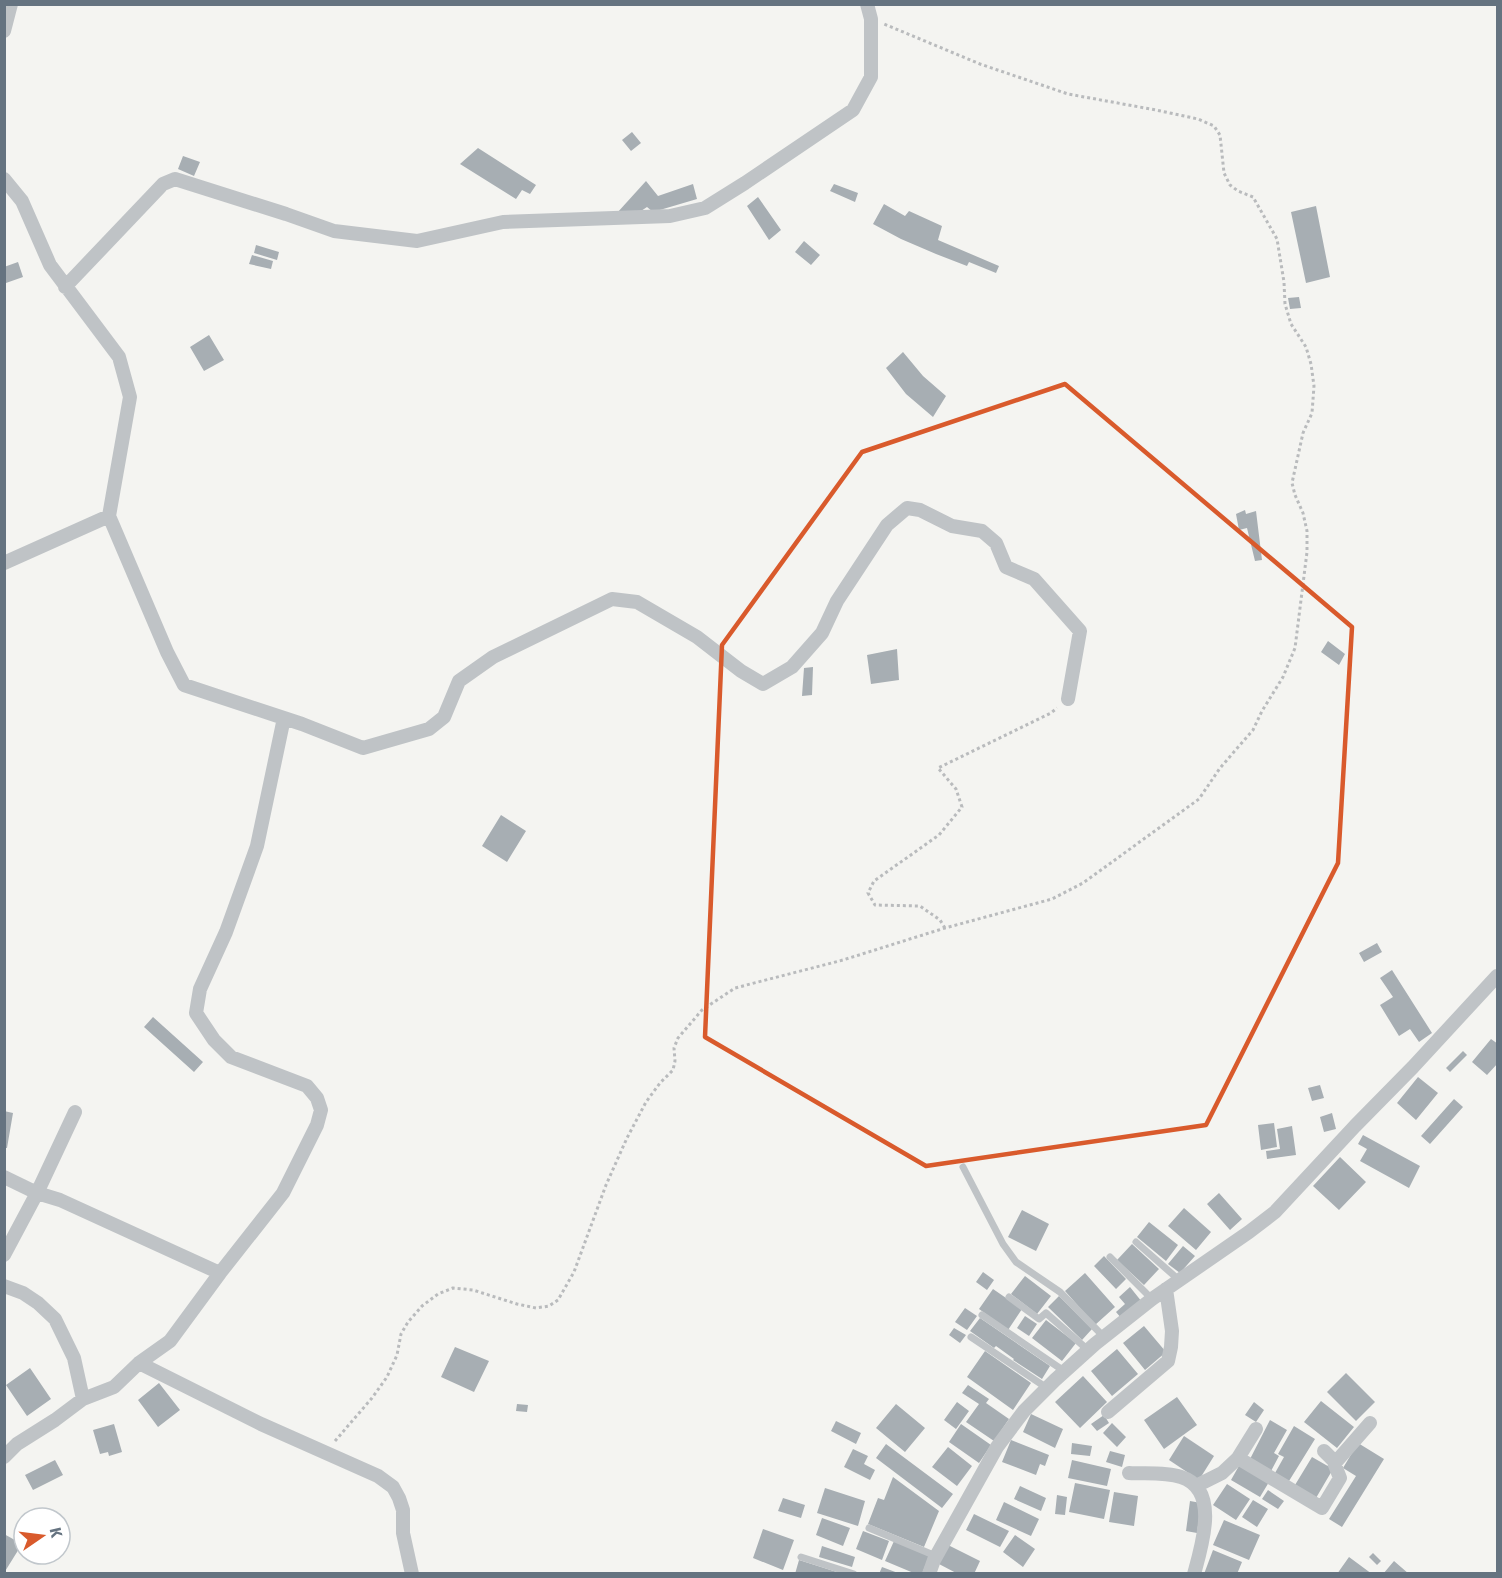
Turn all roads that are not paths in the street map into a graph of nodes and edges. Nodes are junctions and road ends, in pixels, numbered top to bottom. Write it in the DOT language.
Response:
graph roads {
  1 [pos="11,4"];
  2 [pos="867,4"];
  3 [pos="4,31"];
  4 [pos="4,179"];
  5 [pos="65,287"];
  6 [pos="109,516"];
  7 [pos="4,563"];
  8 [pos="1068,699"];
  9 [pos="284,718"];
  10 [pos="1497,976"];
  11 [pos="75,1112"];
  12 [pos="963,1167"];
  13 [pos="4,1177"];
  14 [pos="37,1192"];
  15 [pos="1136,1242"];
  16 [pos="4,1255"];
  17 [pos="1110,1257"];
  18 [pos="220,1273"];
  19 [pos="1179,1280"];
  20 [pos="4,1286"];
  21 [pos="1166,1289"];
  22 [pos="1008,1297"];
  23 [pos="1152,1299"];
  24 [pos="982,1315"];
  25 [pos="971,1337"];
  26 [pos="1104,1337"];
  27 [pos="1089,1350"];
  28 [pos="139,1363"];
  29 [pos="1064,1371"];
  30 [pos="1047,1388"];
  31 [pos="83,1400"];
  32 [pos="1108,1412"];
  33 [pos="1370,1423"];
  34 [pos="1256,1430"];
  35 [pos="1324,1451"];
  36 [pos="4,1457"];
  37 [pos="1238,1458"];
  38 [pos="1335,1463"];
  39 [pos="1129,1473"];
  40 [pos="1196,1486"];
  41 [pos="869,1528"];
  42 [pos="936,1556"];
  43 [pos="801,1557"];
  44 [pos="412,1574"];
  45 [pos="854,1574"];
  46 [pos="929,1574"];
  47 [pos="1194,1574"];
  1 -- 3 [label="street"];
  2 -- 5 [label="street"];
  4 -- 5 [label="street"];
  5 -- 6 [label="street"];
  6 -- 7 [label="street"];
  6 -- 9 [label="street"];
  8 -- 9 [label="street"];
  9 -- 18 [label="street"];
  10 -- 19 [label="street"];
  11 -- 14 [label="street"];
  12 -- 26 [label="lane"];
  13 -- 14 [label="street"];
  14 -- 16 [label="street"];
  14 -- 18 [label="street"];
  15 -- 19 [label="lane"];
  17 -- 23 [label="lane"];
  18 -- 28 [label="street"];
  19 -- 21 [label="street"];
  20 -- 31 [label="street"];
  21 -- 23 [label="street"];
  21 -- 32 [label="street"];
  22 -- 27 [label="lane"];
  23 -- 26 [label="street"];
  24 -- 29 [label="lane"];
  25 -- 30 [label="lane"];
  26 -- 27 [label="street"];
  27 -- 29 [label="street"];
  28 -- 31 [label="street"];
  28 -- 44 [label="street"];
  29 -- 30 [label="street"];
  30 -- 42 [label="street"];
  31 -- 36 [label="street"];
  33 -- 38 [label="street"];
  34 -- 37 [label="street"];
  35 -- 38 [label="street"];
  37 -- 38 [label="street"];
  37 -- 40 [label="street"];
  39 -- 40 [label="street"];
  40 -- 47 [label="street"];
  41 -- 42 [label="lane"];
  42 -- 46 [label="street"];
  43 -- 45 [label="lane"];
}
